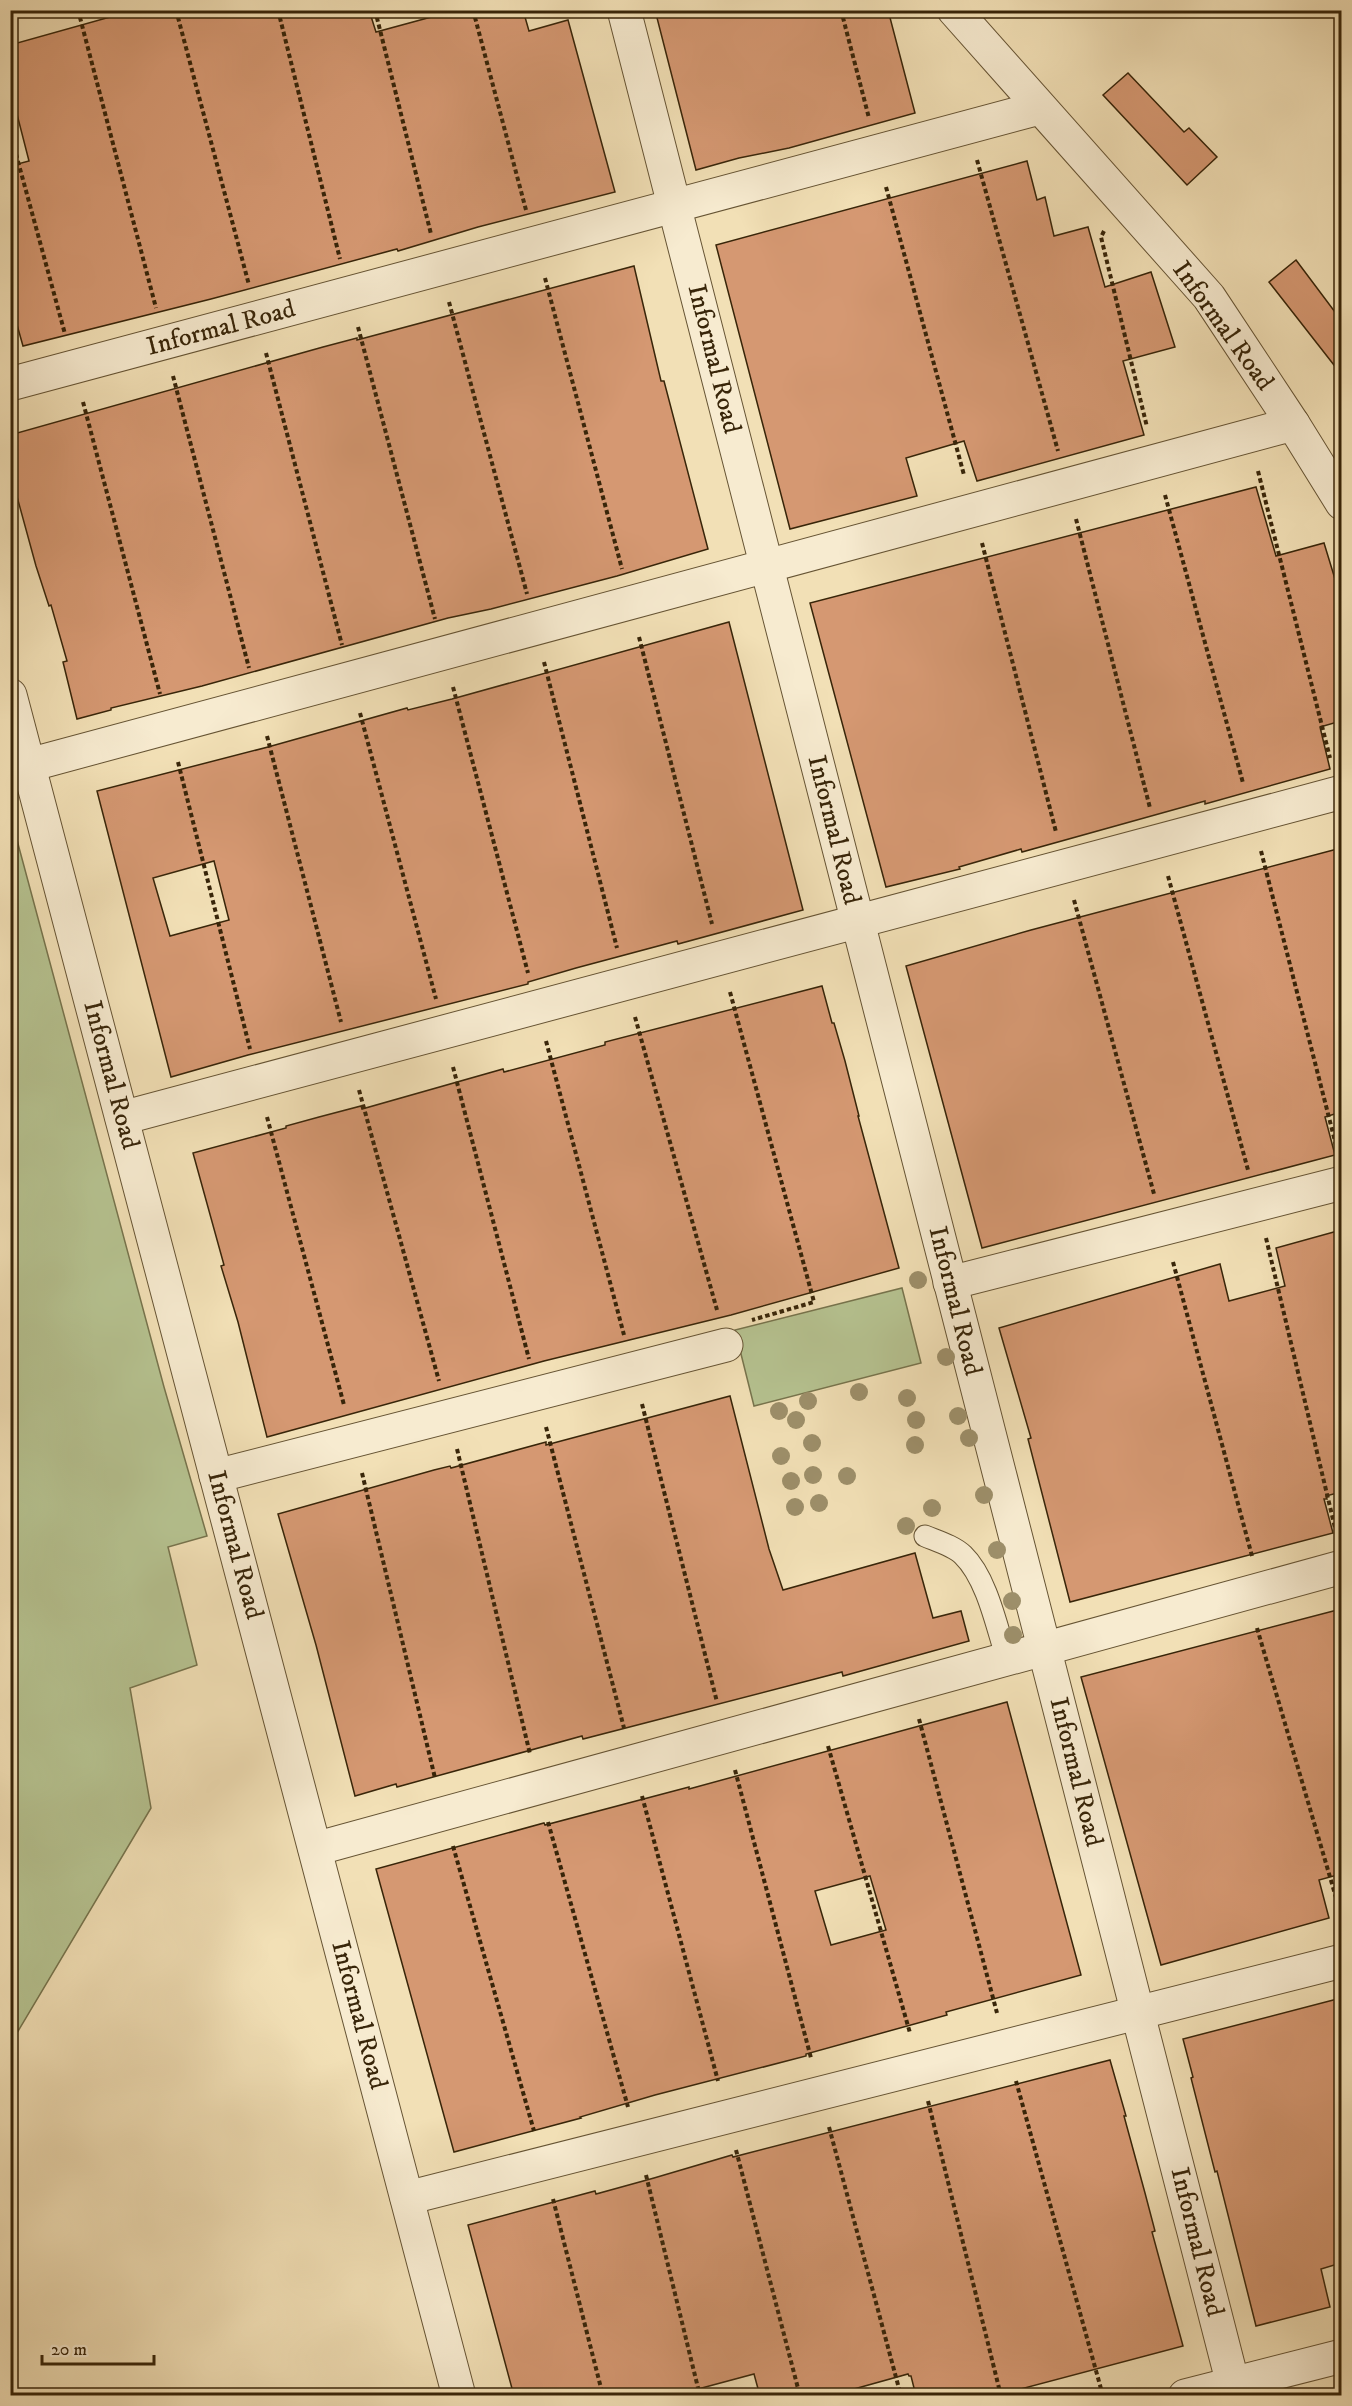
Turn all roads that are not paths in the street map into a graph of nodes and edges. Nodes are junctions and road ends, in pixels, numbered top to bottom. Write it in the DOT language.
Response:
graph roads {
  1 [pos="624,10"];
  2 [pos="954,10"];
  3 [pos="1039,108"];
  4 [pos="675,206"];
  5 [pos="10,384"];
  6 [pos="1293,424"];
  7 [pos="1341,503"];
  8 [pos="766,565"];
  9 [pos="10,695"];
  10 [pos="29,765"];
  11 [pos="1340,792"];
  12 [pos="858,921"];
  13 [pos="122,1118"];
  14 [pos="1340,1168"];
  15 [pos="950,1283"];
  16 [pos="724,1337"];
  17 [pos="216,1476"];
  18 [pos="926,1536"];
  19 [pos="1341,1567"];
  20 [pos="1044,1648"];
  21 [pos="1007,1659"];
  22 [pos="315,1849"];
  23 [pos="1341,1961"];
  24 [pos="1138,2013"];
  25 [pos="407,2198"];
  26 [pos="1341,2356"];
  27 [pos="1234,2390"];
  28 [pos="459,2396"];
  29 [pos="1185,2396"];
  1 -- 4 [label="street, Informal Road"];
  2 -- 3 [label="street, Informal Road"];
  3 -- 4 [label="street, Informal Road"];
  3 -- 6 [label="street, Informal Road"];
  4 -- 5 [label="street, Informal Road"];
  4 -- 8 [label="street, Informal Road"];
  6 -- 7 [label="street, Informal Road"];
  6 -- 8 [label="street"];
  8 -- 10 [label="street"];
  8 -- 12 [label="street, Informal Road"];
  9 -- 10 [label="street, Informal Road"];
  10 -- 13 [label="street, Informal Road"];
  11 -- 12 [label="street"];
  12 -- 13 [label="street"];
  12 -- 15 [label="street, Informal Road"];
  13 -- 17 [label="street, Informal Road"];
  14 -- 15 [label="street"];
  15 -- 20 [label="street, Informal Road"];
  16 -- 17 [label="street"];
  17 -- 22 [label="street, Informal Road"];
  18 -- 21 [label="lane"];
  19 -- 20 [label="street"];
  20 -- 21 [label="street"];
  20 -- 24 [label="street, Informal Road"];
  21 -- 22 [label="street"];
  22 -- 25 [label="street, Informal Road"];
  23 -- 24 [label="street"];
  24 -- 25 [label="street"];
  24 -- 27 [label="street, Informal Road"];
  25 -- 28 [label="street, Informal Road"];
  26 -- 27 [label="street"];
  27 -- 29 [label="street"];
}
